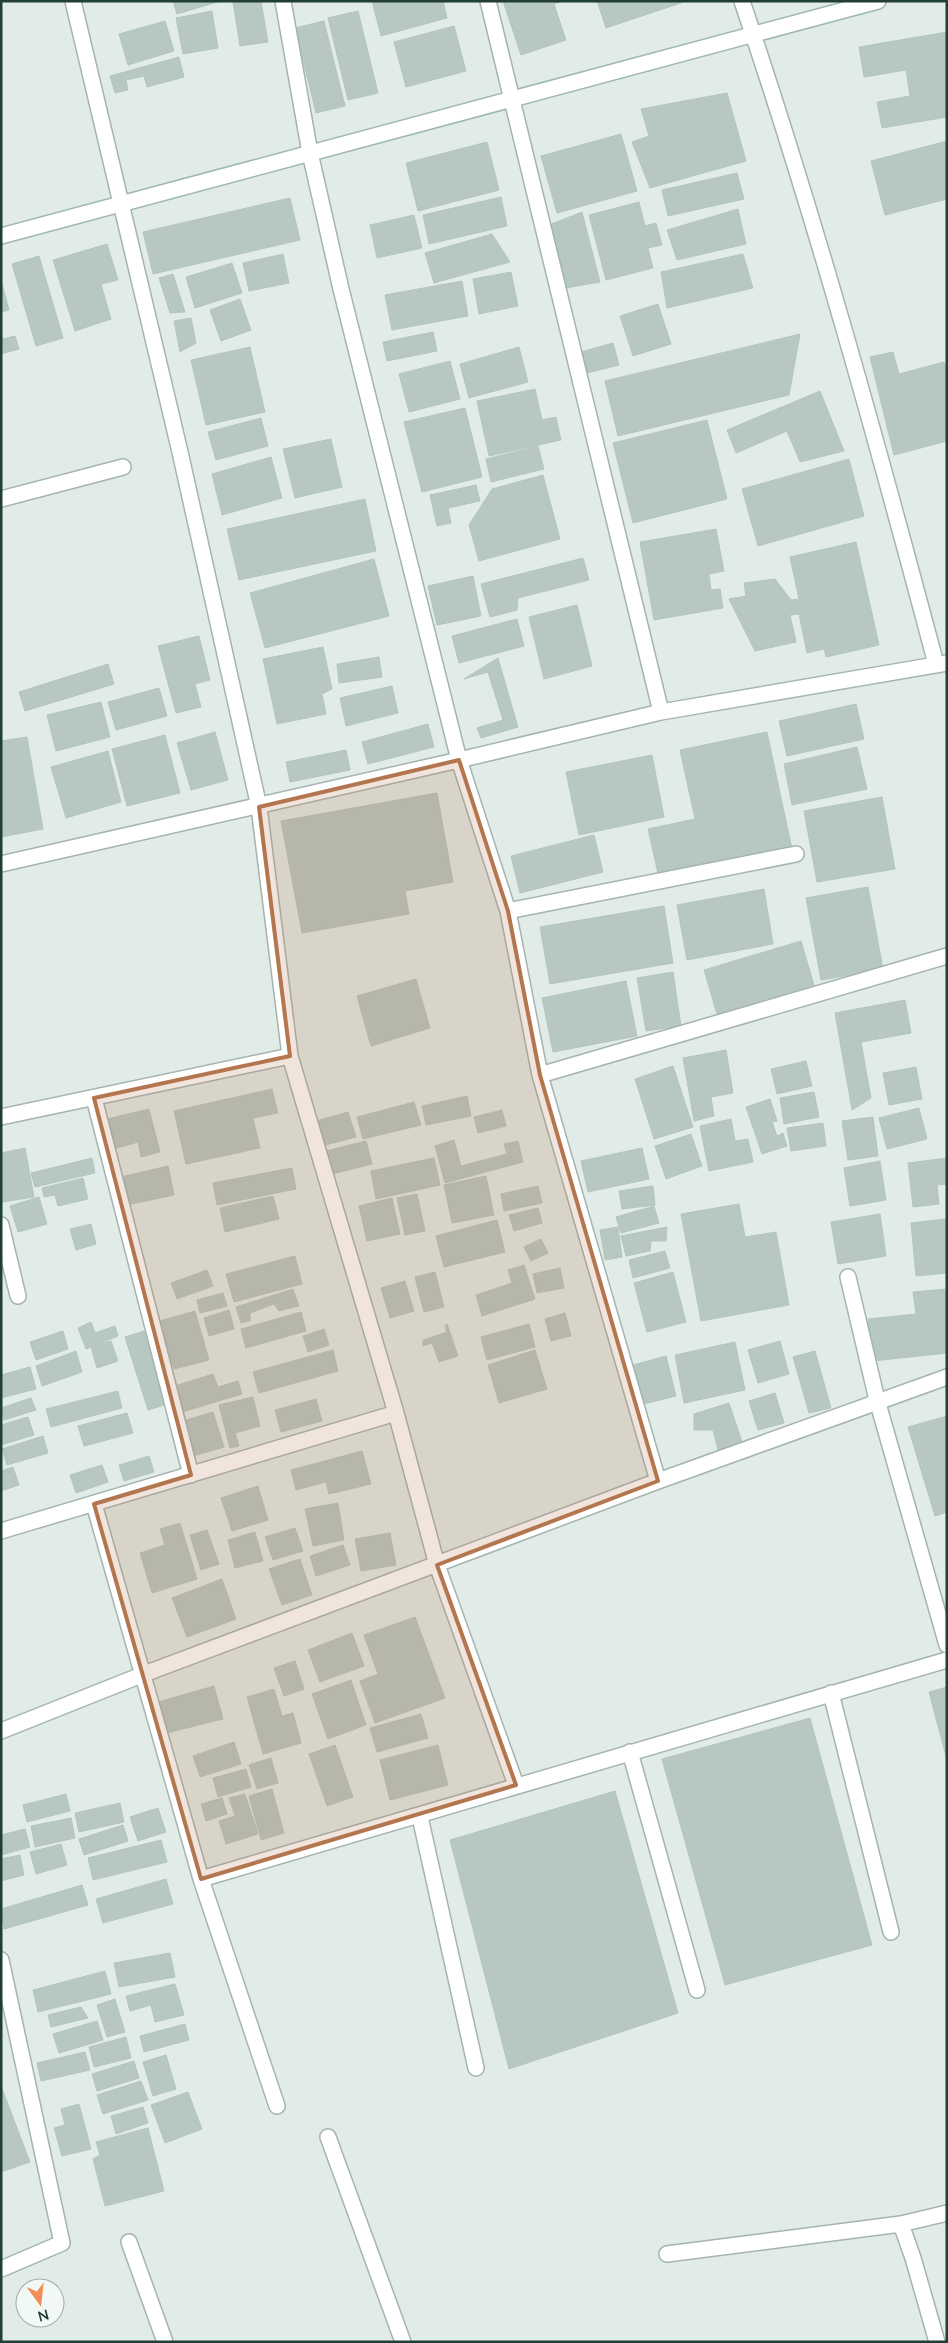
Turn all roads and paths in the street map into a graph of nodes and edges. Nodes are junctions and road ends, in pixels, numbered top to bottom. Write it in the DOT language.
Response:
graph roads {
  1 [pos="73,1"];
  2 [pos="284,1"];
  3 [pos="488,1"];
  4 [pos="742,1"];
  5 [pos="878,1"];
  6 [pos="753,35"];
  7 [pos="511,99"];
  8 [pos="310,153"];
  9 [pos="121,204"];
  10 [pos="1,236"];
  11 [pos="122,467"];
  12 [pos="1,499"];
  13 [pos="942,664"];
  14 [pos="661,712"];
  15 [pos="459,760"];
  16 [pos="259,807"];
  17 [pos="796,854"];
  18 [pos="1,864"];
  19 [pos="508,911"];
  20 [pos="947,956"];
  21 [pos="290,1056"];
  22 [pos="540,1075"];
  23 [pos="94,1098"];
  24 [pos="1,1117"];
  25 [pos="1,1226"];
  26 [pos="848,1277"];
  27 [pos="18,1296"];
  28 [pos="947,1377"];
  29 [pos="877,1400"];
  30 [pos="396,1413"];
  31 [pos="191,1475"];
  32 [pos="658,1481"];
  33 [pos="94,1504"];
  34 [pos="1,1531"];
  35 [pos="437,1565"];
  36 [pos="947,1645"];
  37 [pos="947,1660"];
  38 [pos="144,1674"];
  39 [pos="831,1693"];
  40 [pos="1,1732"];
  41 [pos="630,1752"];
  42 [pos="516,1786"];
  43 [pos="420,1817"];
  44 [pos="201,1879"];
  45 [pos="891,1932"];
  46 [pos="1,1960"];
  47 [pos="697,1990"];
  48 [pos="8,2021"];
  49 [pos="476,2068"];
  50 [pos="277,2106"];
  51 [pos="328,2137"];
  52 [pos="947,2213"];
  53 [pos="900,2224"];
  54 [pos="129,2242"];
  55 [pos="667,2254"];
  56 [pos="1,2269"];
  57 [pos="165,2342"];
  58 [pos="403,2342"];
  59 [pos="937,2342"];
  1 -- 9 [label="street"];
  2 -- 8 [label="street"];
  3 -- 7 [label="street"];
  4 -- 6 [label="street"];
  5 -- 6 [label="street"];
  6 -- 7 [label="street"];
  6 -- 13 [label="street"];
  7 -- 8 [label="street"];
  7 -- 14 [label="street"];
  8 -- 9 [label="street"];
  8 -- 15 [label="street"];
  9 -- 10 [label="street"];
  9 -- 16 [label="street"];
  11 -- 12 [label="street"];
  13 -- 14 [label="street"];
  14 -- 15 [label="street"];
  15 -- 16 [label="street"];
  15 -- 19 [label="street"];
  16 -- 18 [label="street"];
  16 -- 21 [label="street"];
  17 -- 19 [label="street"];
  19 -- 22 [label="street"];
  20 -- 22 [label="street"];
  21 -- 23 [label="street"];
  21 -- 30 [label="street"];
  22 -- 32 [label="street"];
  23 -- 24 [label="street"];
  23 -- 31 [label="street"];
  25 -- 27 [label="street"];
  26 -- 29 [label="street"];
  28 -- 29 [label="street"];
  29 -- 32 [label="street"];
  29 -- 36 [label="street"];
  30 -- 31 [label="street"];
  30 -- 35 [label="street"];
  31 -- 33 [label="street"];
  32 -- 35 [label="street"];
  33 -- 34 [label="street"];
  33 -- 38 [label="street"];
  35 -- 38 [label="street"];
  35 -- 42 [label="street"];
  37 -- 39 [label="street"];
  38 -- 40 [label="street"];
  38 -- 44 [label="street"];
  39 -- 41 [label="street"];
  39 -- 45 [label="street"];
  41 -- 42 [label="street"];
  41 -- 47 [label="street"];
  42 -- 43 [label="street"];
  43 -- 44 [label="street"];
  43 -- 49 [label="street"];
  44 -- 50 [label="street"];
  46 -- 48 [label="street"];
  48 -- 56 [label="street"];
  51 -- 58 [label="street"];
  52 -- 53 [label="street"];
  53 -- 55 [label="street"];
  53 -- 59 [label="street"];
  54 -- 57 [label="street"];
}
